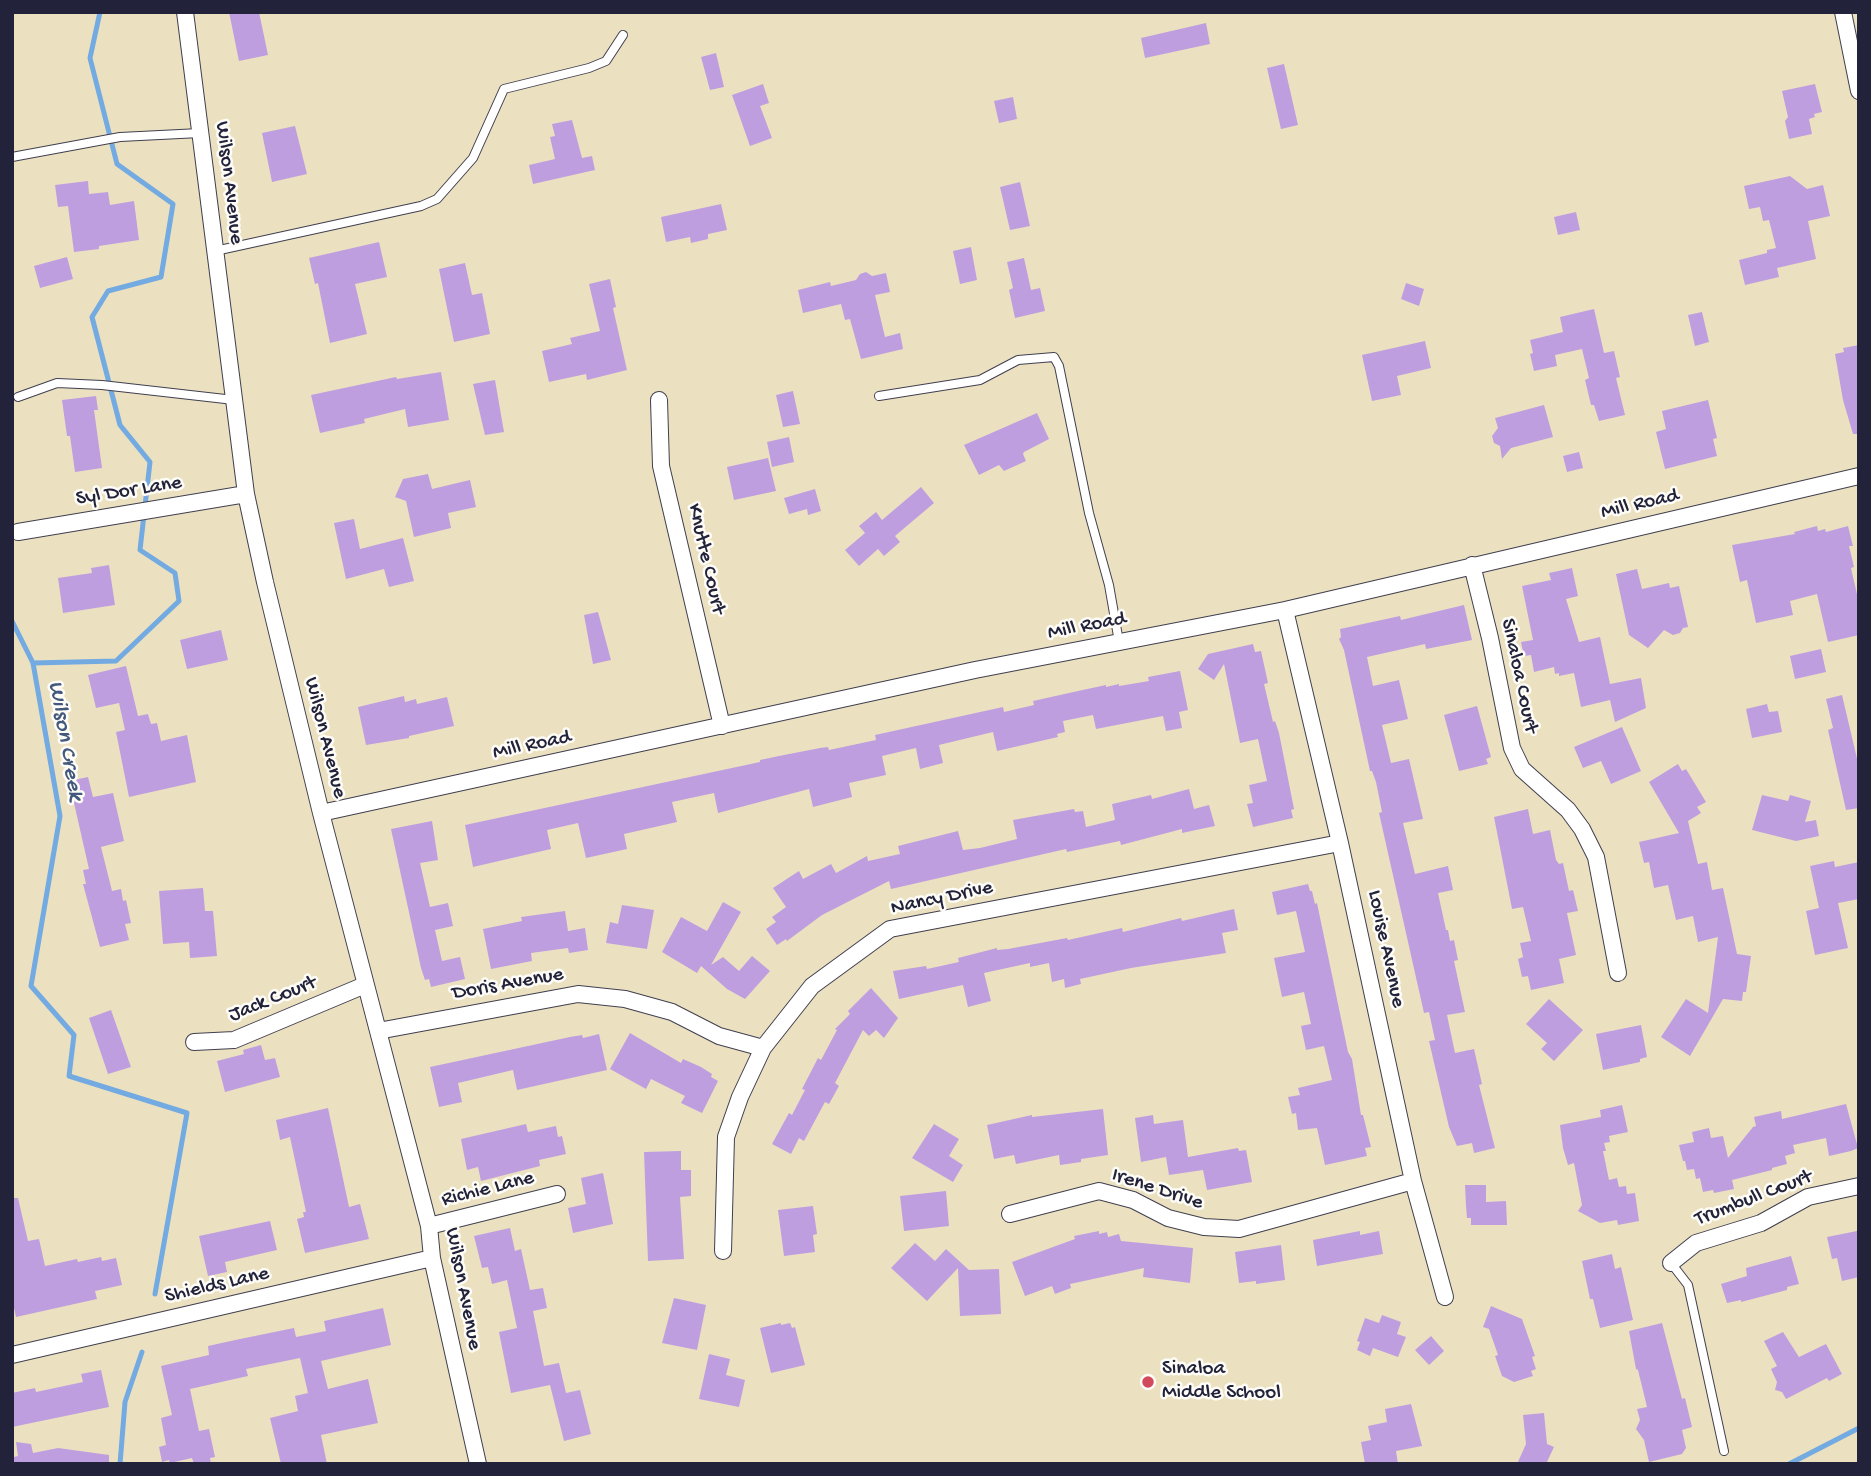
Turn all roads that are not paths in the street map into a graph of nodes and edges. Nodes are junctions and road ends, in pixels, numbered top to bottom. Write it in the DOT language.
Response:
graph roads {
  1 [pos="185,12"];
  2 [pos="1843,12"];
  3 [pos="1853,34"];
  4 [pos="624,35"];
  5 [pos="1859,90"];
  6 [pos="200,133"];
  7 [pos="12,157"];
  8 [pos="215,251"];
  9 [pos="879,396"];
  10 [pos="18,397"];
  11 [pos="234,400"];
  12 [pos="659,400"];
  13 [pos="1859,476"];
  14 [pos="246,494"];
  15 [pos="15,533"];
  16 [pos="1472,565"];
  17 [pos="1285,610"];
  18 [pos="1119,642"];
  19 [pos="722,726"];
  20 [pos="321,813"];
  21 [pos="1340,843"];
  22 [pos="1618,974"];
  23 [pos="365,985"];
  24 [pos="378,1031"];
  25 [pos="194,1042"];
  26 [pos="763,1048"];
  27 [pos="1413,1181"];
  28 [pos="1859,1186"];
  29 [pos="557,1194"];
  30 [pos="1010,1214"];
  31 [pos="429,1226"];
  32 [pos="723,1251"];
  33 [pos="432,1258"];
  34 [pos="1671,1263"];
  35 [pos="1445,1297"];
  36 [pos="12,1355"];
  37 [pos="1724,1451"];
  38 [pos="478,1464"];
  1 -- 6 [label="street, Wilson Avenue"];
  2 -- 3 [label="street"];
  3 -- 5 [label="street"];
  4 -- 8 [label="lane"];
  6 -- 7 [label="lane"];
  6 -- 8 [label="street, Wilson Avenue"];
  8 -- 11 [label="street, Wilson Avenue"];
  9 -- 18 [label="lane"];
  10 -- 11 [label="lane"];
  11 -- 14 [label="street, Wilson Avenue"];
  12 -- 19 [label="street, Knutte Court"];
  13 -- 16 [label="street, Mill Road"];
  14 -- 15 [label="street, Syl Dor Lane"];
  14 -- 20 [label="street, Wilson Avenue"];
  16 -- 17 [label="street, Mill Road"];
  16 -- 22 [label="street, Sinaloa Court"];
  17 -- 18 [label="street, Mill Road"];
  17 -- 21 [label="street, Louise Avenue"];
  18 -- 19 [label="street, Mill Road"];
  19 -- 20 [label="street, Mill Road"];
  20 -- 23 [label="street, Wilson Avenue"];
  21 -- 26 [label="street, Nancy Drive"];
  21 -- 27 [label="street, Louise Avenue"];
  23 -- 24 [label="street, Wilson Avenue"];
  23 -- 25 [label="street, Jack Court"];
  24 -- 26 [label="street, Doris Avenue"];
  24 -- 31 [label="street, Wilson Avenue"];
  26 -- 32 [label="street, Nancy Drive"];
  27 -- 30 [label="street, Irene Drive"];
  27 -- 35 [label="street, Louise Avenue"];
  28 -- 34 [label="street, Trumbull Court"];
  29 -- 31 [label="street, Richie Lane"];
  31 -- 33 [label="street, Wilson Avenue"];
  33 -- 36 [label="street, Shields Lane"];
  33 -- 38 [label="street, Wilson Avenue"];
  34 -- 37 [label="lane"];
}
